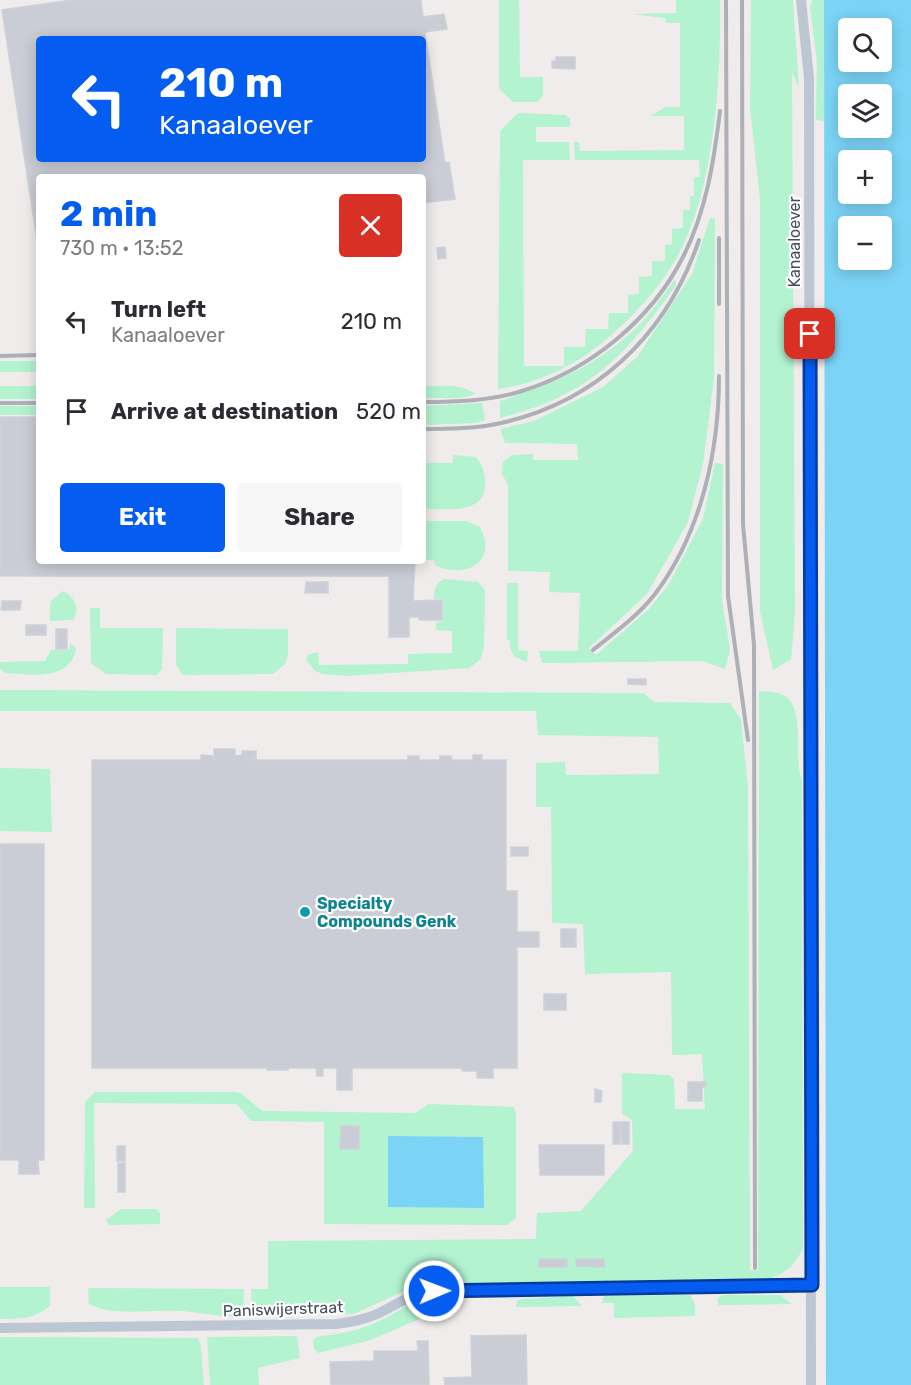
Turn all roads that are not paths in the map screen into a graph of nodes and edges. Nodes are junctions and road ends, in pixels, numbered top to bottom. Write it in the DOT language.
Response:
graph roads {
  1 [pos="801,0"];
  2 [pos="812,1285"];
  3 [pos="0,1328"];
  4 [pos="811,1385"];
  1 -- 2 [label="street, Kanaaloever"];
  2 -- 3 [label="street, Paniswijerstraat"];
  2 -- 4 [label="street, Kanaaloever"];
}
